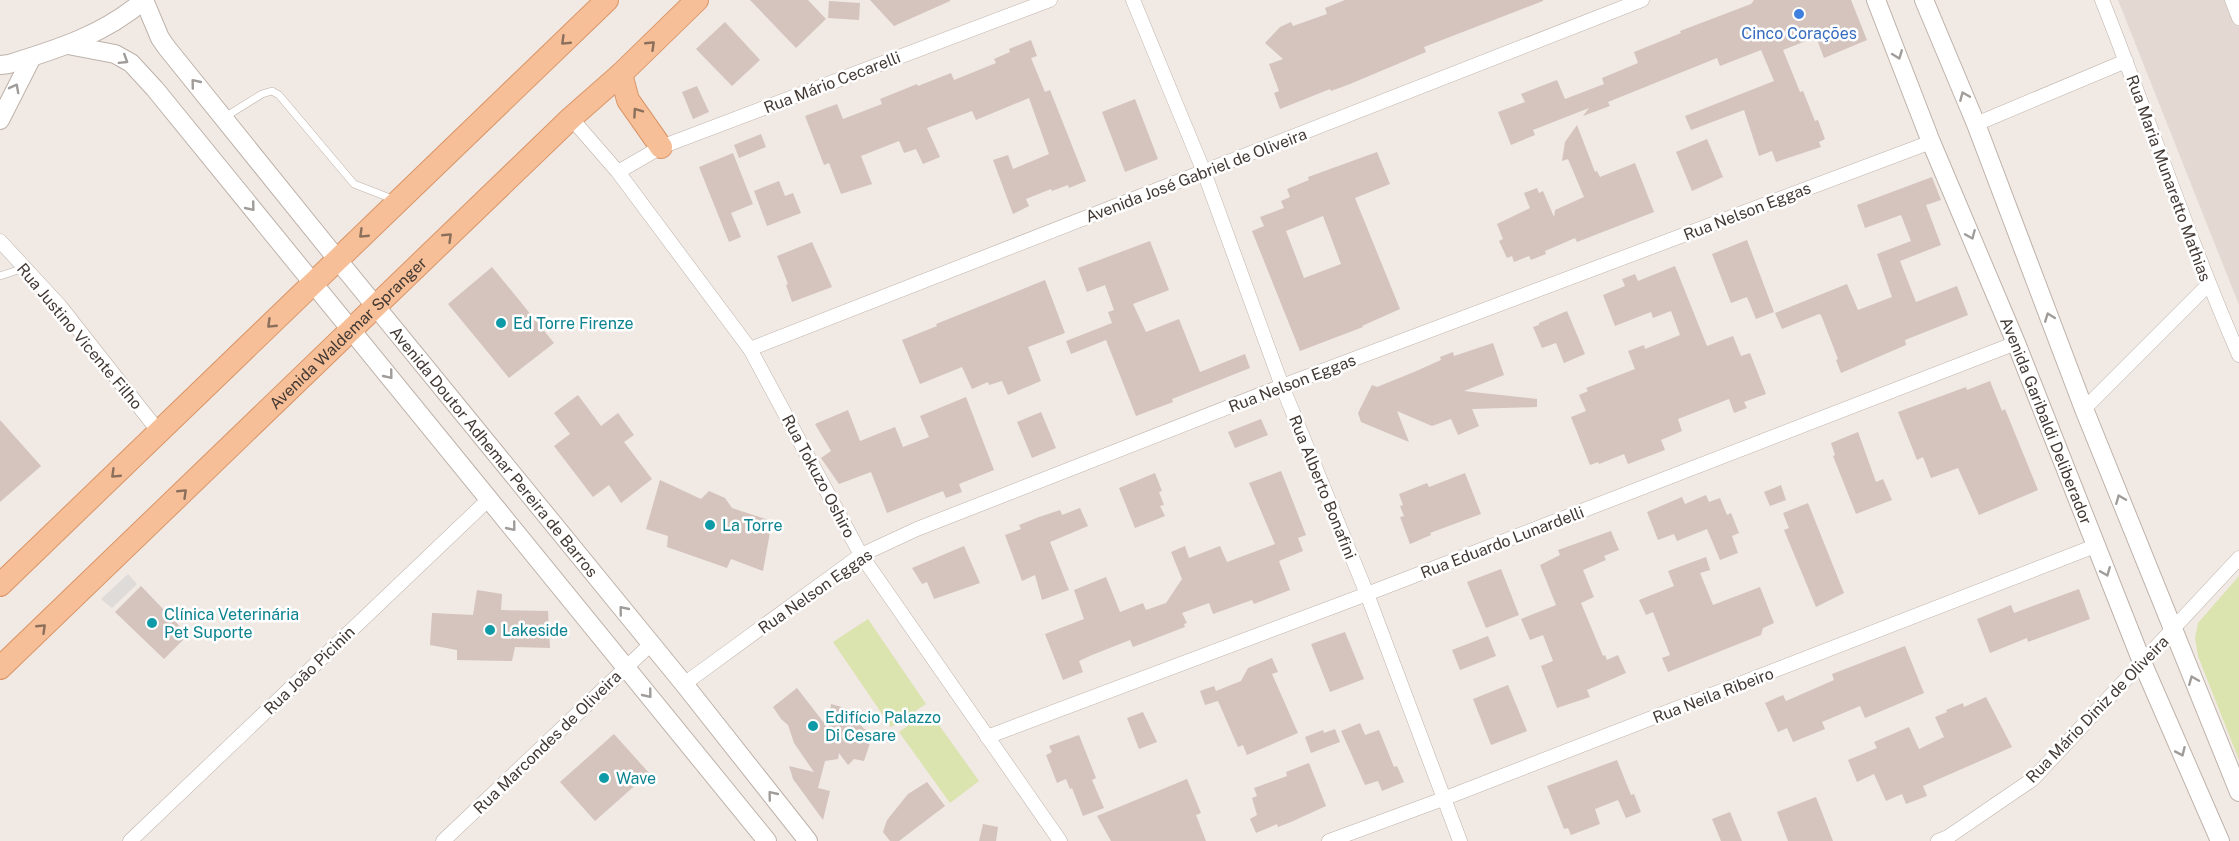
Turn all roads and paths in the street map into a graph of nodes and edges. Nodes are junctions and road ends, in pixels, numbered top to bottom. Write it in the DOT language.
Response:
graph roads {
  1 [pos="144,0"];
  2 [pos="607,0"];
  3 [pos="697,0"];
  4 [pos="1050,0"];
  5 [pos="1133,0"];
  6 [pos="1642,0"];
  7 [pos="1876,0"];
  8 [pos="1924,0"];
  9 [pos="2102,0"];
  10 [pos="2232,0"];
  11 [pos="2239,18"];
  12 [pos="68,45"];
  13 [pos="32,57"];
  14 [pos="2126,60"];
  15 [pos="0,65"];
  16 [pos="621,74"];
  17 [pos="223,118"];
  18 [pos="571,118"];
  19 [pos="0,120"];
  20 [pos="1976,124"];
  21 [pos="1932,142"];
  22 [pos="661,147"];
  23 [pos="618,172"];
  24 [pos="1204,172"];
  25 [pos="397,201"];
  26 [pos="0,241"];
  27 [pos="337,260"];
  28 [pos="24,268"];
  29 [pos="0,276"];
  30 [pos="313,283"];
  31 [pos="2208,285"];
  32 [pos="376,307"];
  33 [pos="352,330"];
  34 [pos="2016,343"];
  35 [pos="750,349"];
  36 [pos="2239,355"];
  37 [pos="1282,386"];
  38 [pos="2084,409"];
  39 [pos="159,432"];
  40 [pos="489,498"];
  41 [pos="2096,546"];
  42 [pos="861,555"];
  43 [pos="2239,558"];
  44 [pos="0,585"];
  45 [pos="1367,594"];
  46 [pos="2172,631"];
  47 [pos="651,644"];
  48 [pos="2142,662"];
  49 [pos="626,666"];
  50 [pos="0,668"];
  51 [pos="684,684"];
  52 [pos="987,737"];
  53 [pos="2239,792"];
  54 [pos="1443,799"];
  55 [pos="130,841"];
  56 [pos="443,841"];
  57 [pos="767,841"];
  58 [pos="808,841"];
  59 [pos="1060,841"];
  60 [pos="1329,841"];
  61 [pos="1460,841"];
  62 [pos="1938,841"];
  63 [pos="2220,841"];
  1 -- 12 [label="street"];
  17 -- 1 [label="street, Avenida Doutor Adhemar Pereira de Barros, one-way"];
  2 -- 25 [label="main road, one-way"];
  16 -- 3 [label="main road, Avenida Waldemar Spranger, one-way"];
  4 -- 22 [label="street, Rua Mário Cecarelli"];
  5 -- 24 [label="street, Rua Alberto Bonafini"];
  6 -- 24 [label="street, Avenida José Gabriel de Oliveira"];
  7 -- 21 [label="street, Avenida Garibaldi Deliberador, one-way"];
  20 -- 8 [label="street, one-way"];
  9 -- 14 [label="street, Rua Maria Munaretto Mathias"];
  10 -- 11 [label="street"];
  12 -- 13 [label="street"];
  12 -- 30 [label="street, Avenida Doutor Adhemar Pereira de Barros, one-way"];
  13 -- 15 [label="street"];
  19 -- 13 [label="street, one-way"];
  14 -- 20 [label="street"];
  14 -- 31 [label="street, Rua Maria Munaretto Mathias"];
  16 -- 18 [label="main road, Avenida Waldemar Spranger"];
  22 -- 16 [label="main road, one-way"];
  17 -- 25 [label="lane"];
  17 -- 27 [label="street, Avenida Doutor Adhemar Pereira de Barros"];
  18 -- 23 [label="street, Rua Tokuzo Oshiro"];
  32 -- 18 [label="main road, Avenida Waldemar Spranger, one-way"];
  38 -- 20 [label="street, one-way"];
  21 -- 34 [label="street, Avenida Garibaldi Deliberador, one-way"];
  21 -- 37 [label="street, Rua Nelson Eggas"];
  22 -- 23 [label="street, Rua Mário Cecarelli"];
  23 -- 35 [label="street, Rua Tokuzo Oshiro"];
  24 -- 35 [label="street, Avenida José Gabriel de Oliveira"];
  24 -- 37 [label="street, Rua Alberto Bonafini"];
  25 -- 27 [label="main road, one-way"];
  26 -- 28 [label="street, Rua Justino Vicente Filho"];
  27 -- 30 [label="main road"];
  27 -- 32 [label="street, Avenida Doutor Adhemar Pereira de Barros"];
  28 -- 29 [label="lane"];
  28 -- 39 [label="street, Rua Justino Vicente Filho"];
  30 -- 33 [label="street, Avenida Doutor Adhemar Pereira de Barros"];
  30 -- 39 [label="main road, one-way"];
  31 -- 36 [label="street, Rua Maria Munaretto Mathias"];
  31 -- 38 [label="street"];
  32 -- 33 [label="main road, Avenida Waldemar Spranger"];
  47 -- 32 [label="street, Avenida Doutor Adhemar Pereira de Barros, one-way"];
  33 -- 40 [label="street, Avenida Doutor Adhemar Pereira de Barros, one-way"];
  50 -- 33 [label="main road, Avenida Waldemar Spranger, one-way"];
  34 -- 41 [label="street, Avenida Garibaldi Deliberador"];
  34 -- 45 [label="street, Rua Eduardo Lunardelli"];
  35 -- 42 [label="street, Rua Tokuzo Oshiro"];
  37 -- 42 [label="street, Rua Nelson Eggas"];
  37 -- 45 [label="street, Rua Alberto Bonafini"];
  46 -- 38 [label="street, one-way"];
  39 -- 44 [label="main road, one-way"];
  40 -- 49 [label="street, Avenida Doutor Adhemar Pereira de Barros, one-way"];
  40 -- 55 [label="street, Rua João Picinin"];
  41 -- 48 [label="street, Avenida Garibaldi Deliberador, one-way"];
  41 -- 54 [label="street, Rua Neila Ribeiro"];
  42 -- 51 [label="street, Rua Nelson Eggas"];
  42 -- 52 [label="street, Rua Tokuzo Oshiro"];
  43 -- 46 [label="street, Rua Mário Diniz de Oliveira"];
  45 -- 52 [label="street, Rua Eduardo Lunardelli"];
  45 -- 54 [label="street, Rua Alberto Bonafini"];
  46 -- 48 [label="street, Rua Mário Diniz de Oliveira"];
  53 -- 46 [label="street, one-way"];
  47 -- 49 [label="street, Rua Marcondes de Oliveira"];
  47 -- 51 [label="street, Avenida Doutor Adhemar Pereira de Barros"];
  48 -- 62 [label="street, Rua Mário Diniz de Oliveira"];
  48 -- 63 [label="street, Avenida Garibaldi Deliberador, one-way"];
  49 -- 56 [label="street, Rua Marcondes de Oliveira"];
  49 -- 57 [label="street, Avenida Doutor Adhemar Pereira de Barros, one-way"];
  58 -- 51 [label="street, Avenida Doutor Adhemar Pereira de Barros, one-way"];
  52 -- 59 [label="street, Rua Tokuzo Oshiro"];
  54 -- 60 [label="street, Rua Neila Ribeiro"];
  54 -- 61 [label="street, Rua Alberto Bonafini"];
}
